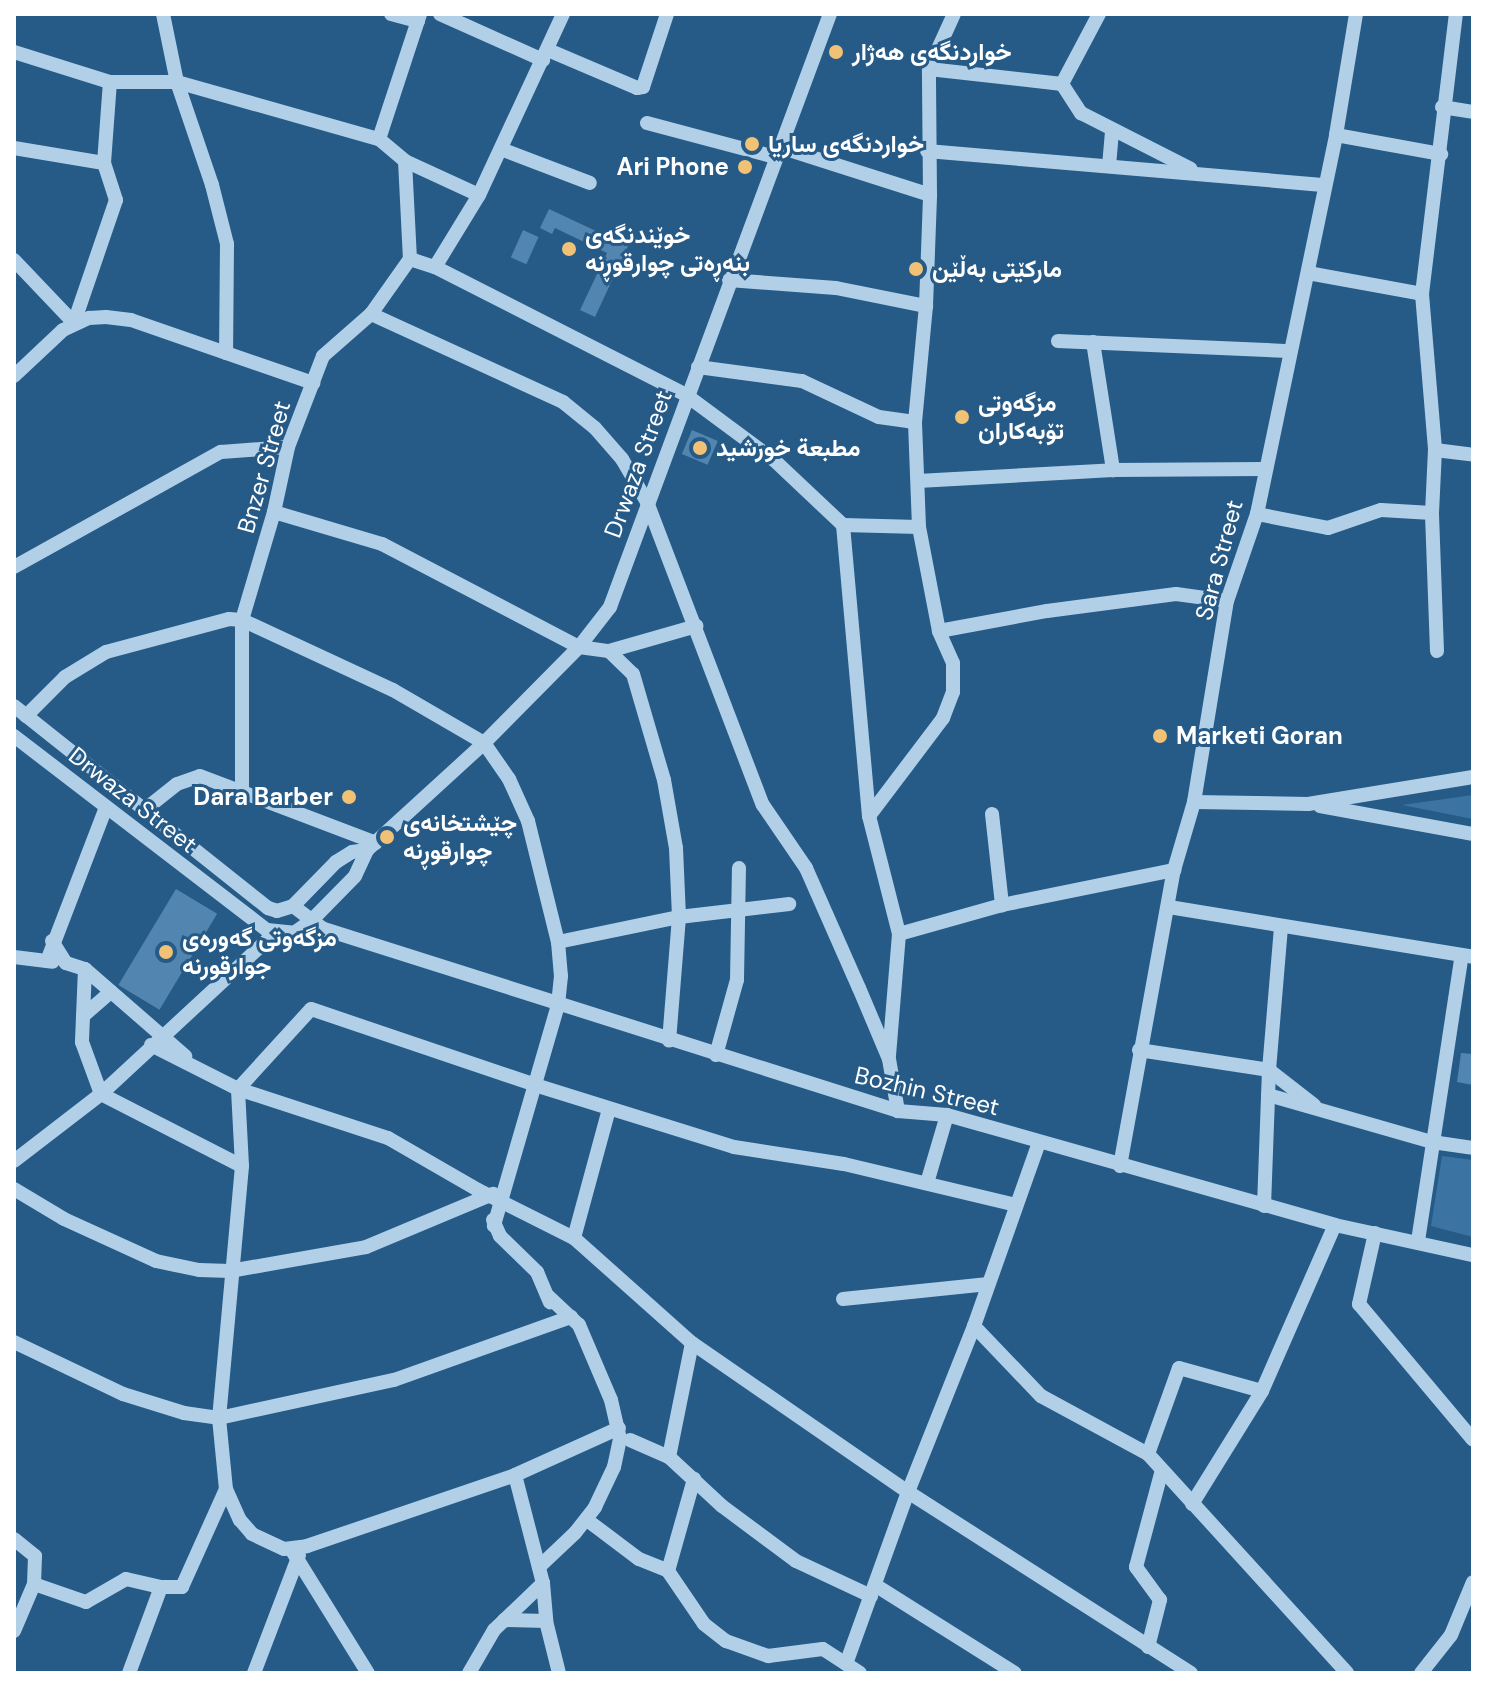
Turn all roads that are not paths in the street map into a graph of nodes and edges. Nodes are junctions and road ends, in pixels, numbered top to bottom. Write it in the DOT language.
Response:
graph roads {
  1 [pos="163,14"];
  2 [pos="391,14"];
  3 [pos="440,14"];
  4 [pos="563,14"];
  5 [pos="667,14"];
  6 [pos="830,14"];
  7 [pos="954,14"];
  8 [pos="1099,14"];
  9 [pos="1356,14"];
  10 [pos="1456,14"];
  11 [pos="419,17"];
  12 [pos="14,52"];
  13 [pos="546,55"];
  14 [pos="929,69"];
  15 [pos="110,82"];
  16 [pos="177,82"];
  17 [pos="1062,84"];
  18 [pos="1442,107"];
  19 [pos="1473,112"];
  20 [pos="647,123"];
  21 [pos="1112,129"];
  22 [pos="1336,135"];
  23 [pos="379,139"];
  24 [pos="14,148"];
  25 [pos="501,149"];
  26 [pos="927,151"];
  27 [pos="777,152"];
  28 [pos="1441,154"];
  29 [pos="405,161"];
  30 [pos="104,163"];
  31 [pos="1109,166"];
  32 [pos="1199,173"];
  33 [pos="590,183"];
  34 [pos="1323,185"];
  35 [pos="479,195"];
  36 [pos="930,195"];
  37 [pos="410,259"];
  38 [pos="14,260"];
  39 [pos="435,267"];
  40 [pos="1308,273"];
  41 [pos="729,280"];
  42 [pos="1422,294"];
  43 [pos="926,306"];
  44 [pos="371,314"];
  45 [pos="74,323"];
  46 [pos="1058,341"];
  47 [pos="1093,342"];
  48 [pos="1290,351"];
  49 [pos="226,353"];
  50 [pos="698,367"];
  51 [pos="14,376"];
  52 [pos="313,383"];
  53 [pos="686,395"];
  54 [pos="915,422"];
  55 [pos="288,447"];
  56 [pos="1435,450"];
  57 [pos="1473,455"];
  58 [pos="1264,469"];
  59 [pos="1113,470"];
  60 [pos="918,481"];
  61 [pos="647,502"];
  62 [pos="274,512"];
  63 [pos="1432,513"];
  64 [pos="1257,514"];
  65 [pos="843,525"];
  66 [pos="919,527"];
  67 [pos="14,567"];
  68 [pos="1227,601"];
  69 [pos="242,620"];
  70 [pos="696,626"];
  71 [pos="939,631"];
  72 [pos="579,647"];
  73 [pos="609,651"];
  74 [pos="1437,651"];
  75 [pos="14,706"];
  76 [pos="26,716"];
  77 [pos="14,736"];
  78 [pos="484,743"];
  79 [pos="1473,777"];
  80 [pos="242,792"];
  81 [pos="1194,802"];
  82 [pos="1308,804"];
  83 [pos="106,807"];
  84 [pos="143,811"];
  85 [pos="992,814"];
  86 [pos="869,816"];
  87 [pos="1473,834"];
  88 [pos="372,846"];
  89 [pos="739,868"];
  90 [pos="1174,870"];
  91 [pos="789,904"];
  92 [pos="1002,905"];
  93 [pos="293,906"];
  94 [pos="1169,907"];
  95 [pos="739,909"];
  96 [pos="679,917"];
  97 [pos="310,922"];
  98 [pos="1281,926"];
  99 [pos="275,933"];
  100 [pos="899,934"];
  101 [pos="52,941"];
  102 [pos="558,942"];
  103 [pos="1468,956"];
  104 [pos="14,957"];
  105 [pos="47,961"];
  106 [pos="66,963"];
  107 [pos="85,969"];
  108 [pos="111,992"];
  109 [pos="558,1005"];
  110 [pos="83,1016"];
  111 [pos="156,1040"];
  112 [pos="669,1041"];
  113 [pos="1139,1050"];
  114 [pos="716,1055"];
  115 [pos="889,1059"];
  116 [pos="1269,1070"];
  117 [pos="535,1085"];
  118 [pos="238,1089"];
  119 [pos="101,1094"];
  120 [pos="1268,1095"];
  121 [pos="609,1109"];
  122 [pos="1320,1110"];
  123 [pos="898,1111"];
  124 [pos="947,1115"];
  125 [pos="1039,1142"];
  126 [pos="1432,1142"];
  127 [pos="1473,1148"];
  128 [pos="14,1161"];
  129 [pos="242,1166"];
  130 [pos="1120,1166"];
  131 [pos="927,1183"];
  132 [pos="14,1189"];
  133 [pos="498,1195"];
  134 [pos="1016,1205"];
  135 [pos="1264,1206"];
  136 [pos="1335,1225"];
  137 [pos="1375,1233"];
  138 [pos="574,1238"];
  139 [pos="1418,1241"];
  140 [pos="1473,1255"];
  141 [pos="230,1271"];
  142 [pos="988,1284"];
  143 [pos="843,1299"];
  144 [pos="564,1319"];
  145 [pos="974,1326"];
  146 [pos="14,1342"];
  147 [pos="692,1343"];
  148 [pos="1262,1391"];
  149 [pos="219,1418"];
  150 [pos="623,1436"];
  151 [pos="1473,1440"];
  152 [pos="670,1449"];
  153 [pos="1148,1454"];
  154 [pos="1162,1470"];
  155 [pos="515,1475"];
  156 [pos="694,1479"];
  157 [pos="226,1489"];
  158 [pos="908,1492"];
  159 [pos="1192,1504"];
  160 [pos="587,1520"];
  161 [pos="14,1539"];
  162 [pos="297,1552"];
  163 [pos="539,1567"];
  164 [pos="668,1571"];
  165 [pos="1473,1582"];
  166 [pos="543,1583"];
  167 [pos="34,1584"];
  168 [pos="161,1587"];
  169 [pos="873,1591"];
  170 [pos="504,1620"];
  171 [pos="546,1621"];
  172 [pos="14,1631"];
  173 [pos="1148,1647"];
  174 [pos="846,1664"];
  175 [pos="129,1673"];
  176 [pos="254,1673"];
  177 [pos="368,1673"];
  178 [pos="469,1673"];
  179 [pos="559,1673"];
  180 [pos="860,1673"];
  181 [pos="1015,1673"];
  182 [pos="1191,1673"];
  183 [pos="1347,1673"];
  184 [pos="1421,1673"];
  1 -- 16 [label="street"];
  2 -- 11 [label="street"];
  3 -- 13 [label="street"];
  4 -- 13 [label="street"];
  5 -- 13 [label="street"];
  6 -- 27 [label="street, Drwaza Street"];
  7 -- 14 [label="street"];
  8 -- 17 [label="street"];
  9 -- 22 [label="street, Sara Street"];
  10 -- 18 [label="street"];
  11 -- 23 [label="street"];
  12 -- 15 [label="street"];
  13 -- 25 [label="street"];
  14 -- 17 [label="street"];
  14 -- 26 [label="street"];
  15 -- 16 [label="street"];
  15 -- 30 [label="street"];
  16 -- 23 [label="street"];
  16 -- 49 [label="street"];
  17 -- 21 [label="street"];
  18 -- 19 [label="street"];
  18 -- 28 [label="street"];
  20 -- 27 [label="street"];
  21 -- 31 [label="street"];
  21 -- 32 [label="street"];
  22 -- 28 [label="street"];
  22 -- 34 [label="street, Sara Street"];
  23 -- 29 [label="street"];
  24 -- 30 [label="street"];
  25 -- 33 [label="street"];
  25 -- 35 [label="street"];
  26 -- 31 [label="street"];
  26 -- 36 [label="street"];
  27 -- 36 [label="street"];
  27 -- 41 [label="street, Drwaza Street"];
  28 -- 42 [label="street"];
  29 -- 35 [label="street"];
  29 -- 37 [label="street"];
  30 -- 45 [label="street"];
  31 -- 32 [label="street"];
  32 -- 34 [label="street"];
  34 -- 40 [label="street, Sara Street"];
  35 -- 39 [label="street"];
  36 -- 43 [label="street"];
  37 -- 39 [label="street"];
  37 -- 44 [label="street, Bnzer Street"];
  38 -- 45 [label="street"];
  39 -- 53 [label="street"];
  40 -- 42 [label="street"];
  40 -- 48 [label="street, Sara Street"];
  41 -- 43 [label="street"];
  41 -- 50 [label="street, Drwaza Street"];
  42 -- 56 [label="street"];
  43 -- 54 [label="street"];
  44 -- 52 [label="street, Bnzer Street"];
  44 -- 61 [label="street"];
  45 -- 49 [label="street"];
  45 -- 51 [label="street"];
  46 -- 47 [label="street"];
  47 -- 48 [label="street"];
  47 -- 59 [label="street"];
  48 -- 58 [label="street, Sara Street"];
  49 -- 52 [label="street"];
  50 -- 53 [label="street, Drwaza Street"];
  50 -- 54 [label="street"];
  52 -- 55 [label="street, Bnzer Street"];
  53 -- 61 [label="street, Drwaza Street"];
  53 -- 65 [label="street"];
  54 -- 60 [label="street"];
  55 -- 62 [label="street, Bnzer Street"];
  55 -- 67 [label="street"];
  56 -- 57 [label="street"];
  56 -- 63 [label="street"];
  58 -- 59 [label="street"];
  58 -- 64 [label="street, Sara Street"];
  59 -- 60 [label="street"];
  60 -- 66 [label="street"];
  61 -- 70 [label="street"];
  61 -- 72 [label="street, Drwaza Street"];
  62 -- 69 [label="street, Bnzer Street"];
  62 -- 72 [label="street"];
  63 -- 64 [label="street"];
  63 -- 74 [label="street"];
  64 -- 68 [label="street, Sara Street"];
  65 -- 66 [label="street"];
  65 -- 86 [label="street"];
  66 -- 71 [label="street"];
  68 -- 71 [label="street"];
  68 -- 81 [label="street, Sara Street"];
  69 -- 76 [label="street"];
  69 -- 78 [label="street"];
  69 -- 80 [label="street, Bnzer Street"];
  70 -- 73 [label="street"];
  70 -- 115 [label="street"];
  71 -- 86 [label="street"];
  72 -- 73 [label="street"];
  72 -- 78 [label="street, Drwaza Street"];
  73 -- 96 [label="street"];
  75 -- 76 [label="street, Drwaza Street"];
  76 -- 84 [label="street, Drwaza Street"];
  77 -- 83 [label="street, Drwaza Street"];
  78 -- 88 [label="street, Drwaza Street"];
  78 -- 102 [label="street"];
  79 -- 82 [label="street"];
  80 -- 84 [label="street"];
  80 -- 88 [label="street"];
  81 -- 82 [label="street"];
  81 -- 90 [label="street, Sara Street"];
  82 -- 87 [label="street"];
  83 -- 99 [label="street, Drwaza Street"];
  83 -- 101 [label="street"];
  84 -- 93 [label="street, Drwaza Street"];
  85 -- 92 [label="street"];
  86 -- 100 [label="street"];
  88 -- 93 [label="street, Drwaza Street"];
  88 -- 97 [label="street, Drwaza Street"];
  89 -- 95 [label="street"];
  90 -- 92 [label="street"];
  90 -- 94 [label="street, Sara Street"];
  91 -- 95 [label="street"];
  92 -- 100 [label="street"];
  93 -- 97 [label="street, Bozhin Street"];
  94 -- 98 [label="street"];
  94 -- 113 [label="street, Sara Street"];
  95 -- 96 [label="street"];
  95 -- 114 [label="street"];
  96 -- 102 [label="street"];
  96 -- 112 [label="street"];
  97 -- 99 [label="street, Drwaza Street"];
  97 -- 109 [label="street, Bozhin Street"];
  98 -- 103 [label="street"];
  98 -- 116 [label="street"];
  99 -- 111 [label="street"];
  100 -- 115 [label="street"];
  101 -- 105 [label="street"];
  101 -- 106 [label="street"];
  102 -- 109 [label="street"];
  103 -- 126 [label="street"];
  104 -- 105 [label="street"];
  105 -- 106 [label="street"];
  106 -- 107 [label="street"];
  107 -- 108 [label="street"];
  107 -- 110 [label="street"];
  108 -- 110 [label="street"];
  108 -- 111 [label="street"];
  109 -- 112 [label="street, Bozhin Street"];
  109 -- 117 [label="street"];
  110 -- 119 [label="street"];
  111 -- 118 [label="street"];
  111 -- 119 [label="street"];
  112 -- 114 [label="street, Bozhin Street"];
  113 -- 116 [label="street"];
  113 -- 130 [label="street, Sara Street"];
  114 -- 123 [label="street, Bozhin Street"];
  115 -- 123 [label="street"];
  116 -- 120 [label="street"];
  116 -- 122 [label="street"];
  117 -- 118 [label="street"];
  117 -- 121 [label="street"];
  117 -- 133 [label="street"];
  118 -- 129 [label="street"];
  118 -- 133 [label="street"];
  119 -- 128 [label="street"];
  119 -- 129 [label="street"];
  120 -- 122 [label="street"];
  120 -- 135 [label="street"];
  121 -- 131 [label="street"];
  121 -- 138 [label="street"];
  122 -- 126 [label="street"];
  123 -- 124 [label="street, Bozhin Street"];
  124 -- 125 [label="street, Bozhin Street"];
  124 -- 131 [label="street"];
  125 -- 130 [label="street, Bozhin Street"];
  125 -- 134 [label="street"];
  126 -- 127 [label="street"];
  126 -- 139 [label="street"];
  129 -- 141 [label="street"];
  130 -- 135 [label="street, Bozhin Street"];
  131 -- 134 [label="street"];
  132 -- 141 [label="street"];
  133 -- 138 [label="street"];
  133 -- 141 [label="street"];
  133 -- 144 [label="street"];
  134 -- 142 [label="street"];
  135 -- 136 [label="street, Bozhin Street"];
  136 -- 137 [label="street, Bozhin Street"];
  136 -- 148 [label="street"];
  137 -- 139 [label="street, Bozhin Street"];
  137 -- 151 [label="street"];
  138 -- 147 [label="street"];
  139 -- 140 [label="street, Bozhin Street"];
  141 -- 149 [label="street"];
  142 -- 143 [label="street"];
  142 -- 145 [label="street"];
  144 -- 149 [label="street"];
  144 -- 150 [label="street"];
  145 -- 153 [label="street"];
  145 -- 158 [label="street"];
  146 -- 149 [label="street"];
  147 -- 152 [label="street"];
  147 -- 158 [label="street"];
  148 -- 153 [label="street"];
  148 -- 159 [label="street"];
  149 -- 157 [label="street"];
  150 -- 152 [label="street"];
  150 -- 155 [label="street"];
  150 -- 160 [label="street"];
  152 -- 156 [label="street"];
  153 -- 154 [label="street"];
  154 -- 159 [label="street"];
  154 -- 173 [label="street"];
  155 -- 162 [label="street"];
  155 -- 163 [label="street"];
  156 -- 164 [label="street"];
  156 -- 169 [label="street"];
  157 -- 162 [label="street"];
  157 -- 168 [label="street"];
  158 -- 169 [label="street"];
  158 -- 173 [label="street"];
  159 -- 183 [label="street"];
  160 -- 163 [label="street"];
  160 -- 164 [label="street"];
  161 -- 167 [label="street"];
  162 -- 176 [label="street"];
  162 -- 177 [label="street"];
  163 -- 166 [label="street"];
  164 -- 174 [label="street"];
  165 -- 184 [label="street"];
  166 -- 170 [label="street"];
  166 -- 171 [label="street"];
  167 -- 168 [label="street"];
  167 -- 172 [label="street"];
  168 -- 175 [label="street"];
  169 -- 174 [label="street"];
  169 -- 181 [label="street"];
  170 -- 171 [label="street"];
  170 -- 178 [label="street"];
  171 -- 179 [label="street"];
  173 -- 182 [label="street"];
  174 -- 180 [label="street"];
}
